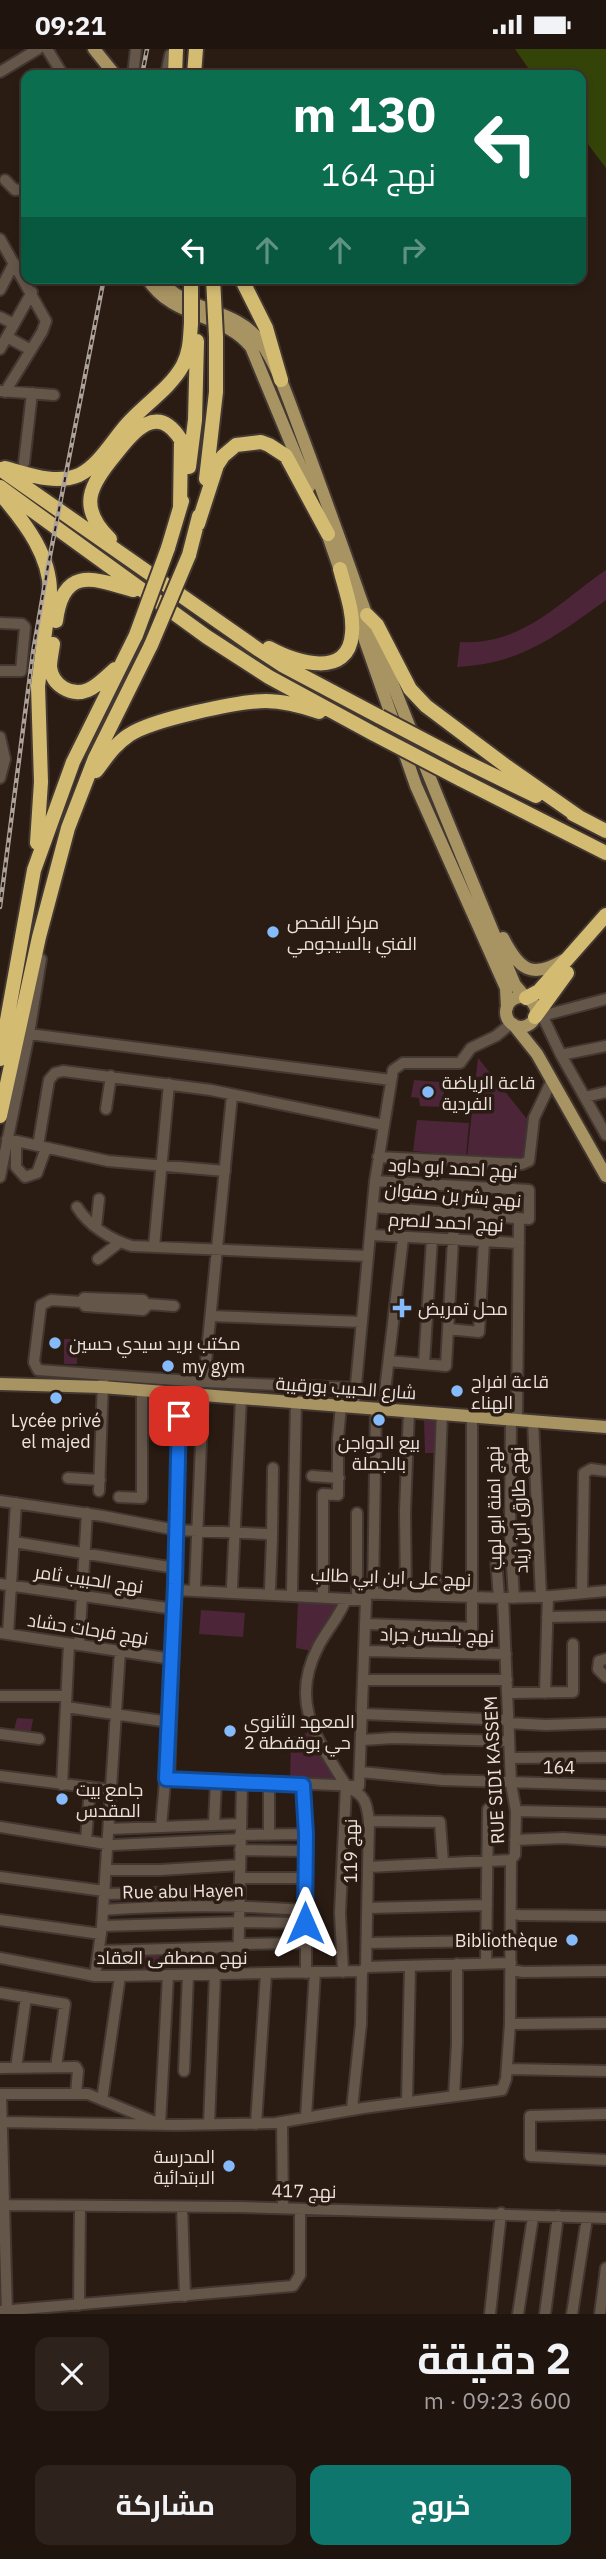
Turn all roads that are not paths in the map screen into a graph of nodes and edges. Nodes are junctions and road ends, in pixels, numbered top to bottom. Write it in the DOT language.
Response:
graph roads {
  1 [pos="38,49"];
  2 [pos="47,49"];
  3 [pos="136,49"];
  4 [pos="174,49"];
  5 [pos="96,53"];
  6 [pos="60,70"];
  7 [pos="103,70"];
  8 [pos="111,70"];
  9 [pos="133,70"];
  10 [pos="168,70"];
  11 [pos="175,70"];
  12 [pos="0,72"];
  13 [pos="2,179"];
  14 [pos="21,189"];
  15 [pos="0,239"];
  16 [pos="14,263"];
  17 [pos="21,274"];
  18 [pos="27,284"];
  19 [pos="152,284"];
  20 [pos="164,284"];
  21 [pos="192,284"];
  22 [pos="213,284"];
  23 [pos="243,284"];
  24 [pos="0,290"];
  25 [pos="32,292"];
  26 [pos="0,317"];
  27 [pos="194,323"];
  28 [pos="14,324"];
  29 [pos="7,337"];
  30 [pos="0,349"];
  31 [pos="31,350"];
  32 [pos="281,380"];
  33 [pos="3,391"];
  34 [pos="32,393"];
  35 [pos="54,395"];
  36 [pos="24,463"];
  37 [pos="0,468"];
  38 [pos="0,487"];
  39 [pos="0,493"];
  40 [pos="180,508"];
  41 [pos="198,524"];
  42 [pos="328,534"];
  43 [pos="131,560"];
  44 [pos="340,569"];
  45 [pos="146,594"];
  46 [pos="367,615"];
  47 [pos="0,623"];
  48 [pos="221,624"];
  49 [pos="124,661"];
  50 [pos="0,671"];
  51 [pos="352,722"];
  52 [pos="0,737"];
  53 [pos="0,778"];
  54 [pos="81,792"];
  55 [pos="579,817"];
  56 [pos="541,820"];
  57 [pos="606,831"];
  58 [pos="606,853"];
  59 [pos="606,864"];
  60 [pos="34,870"];
  61 [pos="481,905"];
  62 [pos="606,915"];
  63 [pos="606,930"];
  64 [pos="39,937"];
  65 [pos="567,958"];
  66 [pos="526,998"];
  67 [pos="606,999"];
  68 [pos="507,1008"];
  69 [pos="539,1017"];
  70 [pos="512,1024"];
  71 [pos="29,1034"];
  72 [pos="606,1045"];
  73 [pos="537,1054"];
  74 [pos="561,1055"];
  75 [pos="0,1059"];
  76 [pos="111,1076"];
  77 [pos="391,1080"];
  78 [pos="552,1080"];
  79 [pos="169,1084"];
  80 [pos="606,1092"];
  81 [pos="232,1095"];
  82 [pos="585,1097"];
  83 [pos="106,1109"];
  84 [pos="1,1112"];
  85 [pos="383,1125"];
  86 [pos="606,1135"];
  87 [pos="11,1140"];
  88 [pos="42,1147"];
  89 [pos="0,1152"];
  90 [pos="378,1157"];
  91 [pos="161,1166"];
  92 [pos="225,1171"];
  93 [pos="606,1176"];
  94 [pos="0,1177"];
  95 [pos="375,1181"];
  96 [pos="456,1186"];
  97 [pos="529,1189"];
  98 [pos="99,1199"];
  99 [pos="77,1207"];
  100 [pos="374,1207"];
  101 [pos="454,1213"];
  102 [pos="524,1219"];
  103 [pos="96,1227"];
  104 [pos="370,1235"];
  105 [pos="403,1238"];
  106 [pos="432,1239"];
  107 [pos="454,1240"];
  108 [pos="484,1241"];
  109 [pos="120,1242"];
  110 [pos="519,1243"];
  111 [pos="154,1247"];
  112 [pos="217,1250"];
  113 [pos="368,1256"];
  114 [pos="98,1259"];
  115 [pos="174,1306"];
  116 [pos="211,1316"];
  117 [pos="362,1322"];
  118 [pos="448,1329"];
  119 [pos="389,1361"];
  120 [pos="424,1364"];
  121 [pos="103,1381"];
  122 [pos="0,1384"];
  123 [pos="204,1388"];
  124 [pos="356,1388"];
  125 [pos="142,1390"];
  126 [pos="179,1393"];
  127 [pos="241,1398"];
  128 [pos="296,1402"];
  129 [pos="348,1406"];
  130 [pos="380,1408"];
  131 [pos="409,1411"];
  132 [pos="442,1413"];
  133 [pos="472,1416"];
  134 [pos="514,1419"];
  135 [pos="533,1421"];
  136 [pos="606,1427"];
  137 [pos="274,1468"];
  138 [pos="606,1471"];
  139 [pos="312,1476"];
  140 [pos="68,1478"];
  141 [pos="339,1478"];
  142 [pos="119,1497"];
  143 [pos="0,1501"];
  144 [pos="16,1503"];
  145 [pos="87,1513"];
  146 [pos="357,1513"];
  147 [pos="176,1530"];
  148 [pos="197,1532"];
  149 [pos="234,1534"];
  150 [pos="267,1535"];
  151 [pos="357,1539"];
  152 [pos="374,1539"];
  153 [pos="14,1542"];
  154 [pos="85,1554"];
  155 [pos="496,1557"];
  156 [pos="175,1568"];
  157 [pos="175,1584"];
  158 [pos="6,1585"];
  159 [pos="195,1586"];
  160 [pos="232,1587"];
  161 [pos="270,1589"];
  162 [pos="292,1590"];
  163 [pos="606,1591"];
  164 [pos="323,1592"];
  165 [pos="582,1592"];
  166 [pos="357,1593"];
  167 [pos="371,1594"];
  168 [pos="406,1595"];
  169 [pos="435,1595"];
  170 [pos="82,1596"];
  171 [pos="544,1597"];
  172 [pos="472,1598"];
  173 [pos="505,1598"];
  174 [pos="346,1599"];
  175 [pos="174,1609"];
  176 [pos="606,1616"];
  177 [pos="547,1617"];
  178 [pos="368,1624"];
  179 [pos="4,1634"];
  180 [pos="573,1644"];
  181 [pos="74,1645"];
  182 [pos="120,1651"];
  183 [pos="367,1651"];
  184 [pos="506,1654"];
  185 [pos="172,1659"];
  186 [pos="606,1659"];
  187 [pos="606,1677"];
  188 [pos="507,1679"];
  189 [pos="366,1680"];
  190 [pos="507,1693"];
  191 [pos="545,1693"];
  192 [pos="0,1696"];
  193 [pos="66,1702"];
  194 [pos="117,1714"];
  195 [pos="364,1714"];
  196 [pos="169,1721"];
  197 [pos="508,1721"];
  198 [pos="606,1723"];
  199 [pos="0,1734"];
  200 [pos="39,1739"];
  201 [pos="363,1740"];
  202 [pos="509,1741"];
  203 [pos="606,1757"];
  204 [pos="510,1758"];
  205 [pos="362,1772"];
  206 [pos="0,1776"];
  207 [pos="166,1779"];
  208 [pos="216,1782"];
  209 [pos="242,1783"];
  210 [pos="269,1784"];
  211 [pos="512,1784"];
  212 [pos="62,1785"];
  213 [pos="303,1785"];
  214 [pos="606,1785"];
  215 [pos="346,1787"];
  216 [pos="90,1788"];
  217 [pos="112,1790"];
  218 [pos="361,1794"];
  219 [pos="488,1809"];
  220 [pos="516,1811"];
  221 [pos="606,1813"];
  222 [pos="369,1821"];
  223 [pos="214,1824"];
  224 [pos="0,1827"];
  225 [pos="161,1828"];
  226 [pos="109,1829"];
  227 [pos="306,1834"];
  228 [pos="269,1835"];
  229 [pos="240,1837"];
  230 [pos="86,1840"];
  231 [pos="515,1840"];
  232 [pos="606,1841"];
  233 [pos="108,1843"];
  234 [pos="306,1851"];
  235 [pos="511,1860"];
  236 [pos="487,1862"];
  237 [pos="443,1863"];
  238 [pos="240,1865"];
  239 [pos="368,1867"];
  240 [pos="106,1870"];
  241 [pos="0,1877"];
  242 [pos="240,1878"];
  243 [pos="305,1878"];
  244 [pos="239,1891"];
  245 [pos="104,1892"];
  246 [pos="487,1905"];
  247 [pos="239,1906"];
  248 [pos="368,1908"];
  249 [pos="103,1910"];
  250 [pos="305,1910"];
  251 [pos="511,1913"];
  252 [pos="606,1916"];
  253 [pos="0,1920"];
  254 [pos="240,1922"];
  255 [pos="305,1923"];
  256 [pos="102,1930"];
  257 [pos="486,1941"];
  258 [pos="306,1943"];
  259 [pos="367,1943"];
  260 [pos="239,1946"];
  261 [pos="99,1951"];
  262 [pos="0,1958"];
  263 [pos="486,1963"];
  264 [pos="457,1964"];
  265 [pos="511,1966"];
  266 [pos="410,1967"];
  267 [pos="364,1969"];
  268 [pos="606,1971"];
  269 [pos="343,1972"];
  270 [pos="311,1973"];
  271 [pos="238,1974"];
  272 [pos="266,1974"];
  273 [pos="215,1975"];
  274 [pos="95,1976"];
  275 [pos="120,1976"];
  276 [pos="188,1976"];
  277 [pos="168,1977"];
  278 [pos="0,1993"];
  279 [pos="26,1997"];
  280 [pos="65,2004"];
  281 [pos="77,2006"];
  282 [pos="510,2024"];
  283 [pos="606,2024"];
  284 [pos="56,2067"];
  285 [pos="0,2068"];
  286 [pos="16,2068"];
  287 [pos="507,2069"];
  288 [pos="184,2071"];
  289 [pos="606,2071"];
  290 [pos="1,2094"];
  291 [pos="76,2094"];
  292 [pos="454,2096"];
  293 [pos="102,2099"];
  294 [pos="407,2102"];
  295 [pos="352,2109"];
  296 [pos="606,2114"];
  297 [pos="306,2117"];
  298 [pos="2,2122"];
  299 [pos="282,2122"];
  300 [pos="160,2124"];
  301 [pos="209,2124"];
  302 [pos="256,2124"];
  303 [pos="606,2160"];
  304 [pos="2,2205"];
  305 [pos="79,2206"];
  306 [pos="182,2207"];
  307 [pos="284,2208"];
  308 [pos="300,2209"];
  309 [pos="501,2213"];
  310 [pos="558,2216"];
  311 [pos="533,2217"];
  312 [pos="587,2218"];
  313 [pos="606,2218"];
  314 [pos="606,2268"];
  315 [pos="185,2296"];
  316 [pos="79,2305"];
  317 [pos="4,2312"];
  318 [pos="490,2314"];
  319 [pos="517,2314"];
  320 [pos="545,2314"];
  321 [pos="572,2314"];
  322 [pos="600,2314"];
  1 -- 12 [label="street"];
  2 -- 6 [label="street"];
  3 -- 9 [label="street"];
  4 -- 10 [label="street"];
  4 -- 11 [label="highway"];
  5 -- 7 [label="main road"];
  5 -- 8 [label="main road"];
  13 -- 14 [label="street"];
  15 -- 16 [label="street"];
  16 -- 17 [label="street"];
  16 -- 24 [label="street"];
  18 -- 25 [label="street"];
  19 -- 42 [label="main road"];
  20 -- 32 [label="main road"];
  21 -- 27 [label="highway, bridge"];
  22 -- 41 [label="highway, bridge"];
  23 -- 32 [label="highway"];
  25 -- 28 [label="street"];
  25 -- 31 [label="street"];
  26 -- 28 [label="street"];
  27 -- 37 [label="highway"];
  27 -- 40 [label="highway"];
  28 -- 29 [label="street"];
  29 -- 30 [label="street"];
  29 -- 31 [label="street"];
  31 -- 33 [label="street"];
  32 -- 46 [label="main road"];
  33 -- 34 [label="street"];
  34 -- 35 [label="street"];
  34 -- 36 [label="street"];
  37 -- 43 [label="highway"];
  38 -- 45 [label="highway"];
  39 -- 60 [label="highway"];
  40 -- 43 [label="highway"];
  40 -- 49 [label="highway, bridge"];
  41 -- 42 [label="highway"];
  41 -- 54 [label="highway, bridge"];
  42 -- 44 [label="main road"];
  43 -- 48 [label="highway"];
  44 -- 48 [label="highway"];
  44 -- 68 [label="main road"];
  45 -- 49 [label="highway"];
  45 -- 51 [label="highway"];
  46 -- 55 [label="highway"];
  46 -- 61 [label="main road"];
  47 -- 50 [label="street"];
  48 -- 55 [label="highway, bridge"];
  49 -- 60 [label="highway"];
  51 -- 54 [label="highway"];
  51 -- 56 [label="highway, bridge"];
  52 -- 53 [label="street"];
  54 -- 64 [label="highway"];
  55 -- 57 [label="highway"];
  56 -- 58 [label="highway"];
  56 -- 59 [label="highway"];
  60 -- 75 [label="highway"];
  61 -- 65 [label="main road"];
  61 -- 66 [label="main road"];
  62 -- 65 [label="highway"];
  63 -- 69 [label="highway"];
  64 -- 71 [label="street"];
  64 -- 84 [label="highway"];
  65 -- 66 [label="highway"];
  66 -- 68 [label="main road"];
  66 -- 69 [label="main road"];
  67 -- 69 [label="street"];
  68 -- 70 [label="main road"];
  69 -- 70 [label="main road"];
  69 -- 73 [label="main road"];
  69 -- 74 [label="street"];
  70 -- 73 [label="main road"];
  70 -- 77 [label="street"];
  71 -- 77 [label="street"];
  71 -- 87 [label="street"];
  72 -- 74 [label="street"];
  73 -- 78 [label="main road"];
  74 -- 82 [label="street"];
  76 -- 79 [label="street"];
  76 -- 83 [label="street"];
  76 -- 88 [label="street"];
  77 -- 85 [label="street"];
  78 -- 90 [label="street"];
  78 -- 93 [label="main road"];
  79 -- 81 [label="street"];
  79 -- 91 [label="street"];
  80 -- 82 [label="street"];
  81 -- 85 [label="street"];
  81 -- 92 [label="street"];
  82 -- 86 [label="street"];
  84 -- 89 [label="street"];
  85 -- 90 [label="street"];
  87 -- 88 [label="street"];
  87 -- 88 [label="street"];
  87 -- 94 [label="street"];
  88 -- 91 [label="street"];
  90 -- 95 [label="street"];
  91 -- 92 [label="street"];
  91 -- 111 [label="street"];
  92 -- 112 [label="street"];
  95 -- 96 [label="street, نهج احمد ابو داود"];
  95 -- 100 [label="street"];
  96 -- 97 [label="street, نهج احمد ابو داود"];
  96 -- 101 [label="street"];
  97 -- 102 [label="street, نهج امنة ابو لهب"];
  98 -- 103 [label="street"];
  99 -- 103 [label="street"];
  100 -- 101 [label="street, نهج بشر بن صفوان"];
  100 -- 104 [label="street"];
  101 -- 102 [label="street, نهج بشر بن صفوان"];
  101 -- 107 [label="street"];
  102 -- 110 [label="street, نهج امنة ابو لهب"];
  103 -- 109 [label="street"];
  104 -- 105 [label="street, نهج احمد لاصرم"];
  104 -- 113 [label="street"];
  105 -- 106 [label="street, نهج احمد لاصرم"];
  105 -- 119 [label="street"];
  106 -- 107 [label="street, نهج احمد لاصرم"];
  106 -- 120 [label="street"];
  107 -- 108 [label="street, نهج احمد لاصرم"];
  107 -- 118 [label="street"];
  108 -- 110 [label="street, نهج احمد لاصرم"];
  108 -- 118 [label="street"];
  109 -- 111 [label="street"];
  109 -- 114 [label="street"];
  110 -- 134 [label="street, نهج امنة ابو لهب"];
  111 -- 112 [label="street"];
  112 -- 113 [label="street"];
  112 -- 116 [label="street"];
  113 -- 117 [label="street"];
  115 -- 121 [label="street"];
  116 -- 117 [label="street"];
  116 -- 123 [label="street"];
  117 -- 124 [label="street"];
  118 -- 120 [label="street"];
  119 -- 120 [label="street"];
  119 -- 130 [label="street"];
  121 -- 122 [label="main road, شارع الحبيب بورقيبة"];
  121 -- 123 [label="street"];
  121 -- 125 [label="main road, شارع الحبيب بورقيبة"];
  121 -- 140 [label="street"];
  123 -- 124 [label="street"];
  123 -- 126 [label="main road, شارع الحبيب بورقيبة"];
  123 -- 127 [label="main road, شارع الحبيب بورقيبة"];
  123 -- 148 [label="street"];
  124 -- 129 [label="street"];
  125 -- 126 [label="main road, شارع الحبيب بورقيبة"];
  125 -- 142 [label="street"];
  126 -- 147 [label="street"];
  127 -- 128 [label="main road, شارع الحبيب بورقيبة"];
  127 -- 149 [label="street"];
  128 -- 129 [label="main road, شارع الحبيب بورقيبة"];
  128 -- 162 [label="street"];
  129 -- 130 [label="main road, شارع الحبيب بورقيبة"];
  129 -- 141 [label="street"];
  130 -- 131 [label="main road, شارع الحبيب بورقيبة"];
  130 -- 152 [label="street"];
  131 -- 132 [label="main road, شارع الحبيب بورقيبة"];
  131 -- 168 [label="street"];
  132 -- 133 [label="main road, شارع الحبيب بورقيبة"];
  132 -- 169 [label="street"];
  133 -- 134 [label="main road, شارع الحبيب بورقيبة"];
  133 -- 172 [label="street"];
  134 -- 135 [label="main road, شارع الحبيب بورقيبة"];
  134 -- 173 [label="street, نهج امنة ابو لهب"];
  135 -- 136 [label="main road, شارع الحبيب بورقيبة"];
  135 -- 171 [label="street, نهج طارق ابن زياد"];
  137 -- 150 [label="street"];
  138 -- 165 [label="street"];
  139 -- 141 [label="street"];
  141 -- 164 [label="street"];
  143 -- 144 [label="street"];
  144 -- 145 [label="street"];
  144 -- 153 [label="street"];
  145 -- 147 [label="street"];
  145 -- 154 [label="street"];
  146 -- 151 [label="street"];
  147 -- 148 [label="street"];
  147 -- 156 [label="street"];
  148 -- 149 [label="street"];
  148 -- 159 [label="street"];
  149 -- 150 [label="street"];
  149 -- 160 [label="street"];
  150 -- 161 [label="street"];
  151 -- 152 [label="street"];
  151 -- 166 [label="street"];
  152 -- 167 [label="street"];
  153 -- 154 [label="street"];
  153 -- 158 [label="street"];
  154 -- 156 [label="street"];
  154 -- 170 [label="street"];
  155 -- 173 [label="street"];
  156 -- 157 [label="street"];
  157 -- 159 [label="street, نهج على ابن ابي طالب"];
  157 -- 175 [label="street"];
  158 -- 170 [label="street, نهج الحبيب ثامر"];
  158 -- 179 [label="street"];
  159 -- 160 [label="street, نهج على ابن ابي طالب"];
  160 -- 161 [label="street, نهج على ابن ابي طالب"];
  161 -- 162 [label="street, نهج على ابن ابي طالب"];
  162 -- 164 [label="street, نهج على ابن ابي طالب"];
  163 -- 165 [label="street, نهج على ابن ابي طالب"];
  164 -- 166 [label="street, نهج على ابن ابي طالب"];
  165 -- 171 [label="street, نهج على ابن ابي طالب"];
  166 -- 167 [label="street, نهج على ابن ابي طالب"];
  167 -- 168 [label="street, نهج على ابن ابي طالب"];
  167 -- 178 [label="street"];
  168 -- 169 [label="street, نهج على ابن ابي طالب"];
  169 -- 172 [label="street, نهج على ابن ابي طالب"];
  170 -- 175 [label="street, نهج الحبيب ثامر"];
  170 -- 181 [label="street"];
  171 -- 173 [label="street, نهج على ابن ابي طالب"];
  171 -- 177 [label="street, نهج طارق ابن زياد"];
  172 -- 173 [label="street, نهج على ابن ابي طالب"];
  172 -- 178 [label="street"];
  173 -- 184 [label="street, RUE SIDI KASSEM"];
  174 -- 215 [label="street"];
  174 -- 215 [label="street"];
  174 -- 215 [label="street"];
  175 -- 185 [label="street"];
  176 -- 177 [label="street"];
  177 -- 191 [label="street, نهج طارق ابن زياد"];
  178 -- 183 [label="street"];
  179 -- 181 [label="street, نهج فرحات حشاد"];
  180 -- 191 [label="street"];
  181 -- 182 [label="street, نهج فرحات حشاد"];
  181 -- 193 [label="street"];
  182 -- 185 [label="street, نهج فرحات حشاد"];
  182 -- 194 [label="street"];
  183 -- 184 [label="street, نهج بلحسن جراد"];
  183 -- 189 [label="street"];
  184 -- 188 [label="street, RUE SIDI KASSEM"];
  185 -- 196 [label="street"];
  186 -- 187 [label="street"];
  188 -- 189 [label="street"];
  188 -- 190 [label="street, RUE SIDI KASSEM"];
  189 -- 195 [label="street"];
  190 -- 191 [label="street"];
  190 -- 197 [label="street, RUE SIDI KASSEM"];
  192 -- 193 [label="street"];
  193 -- 194 [label="street"];
  193 -- 212 [label="street"];
  194 -- 196 [label="street"];
  194 -- 217 [label="street"];
  195 -- 197 [label="street"];
  195 -- 201 [label="street"];
  196 -- 207 [label="street"];
  197 -- 198 [label="street"];
  197 -- 202 [label="street, RUE SIDI KASSEM"];
  199 -- 200 [label="street"];
  201 -- 202 [label="street"];
  201 -- 205 [label="street"];
  202 -- 204 [label="street, RUE SIDI KASSEM"];
  203 -- 204 [label="street"];
  204 -- 211 [label="street, RUE SIDI KASSEM"];
  205 -- 211 [label="street, 164"];
  205 -- 218 [label="street"];
  206 -- 212 [label="street"];
  207 -- 208 [label="street"];
  207 -- 225 [label="street"];
  208 -- 209 [label="street"];
  208 -- 223 [label="street"];
  209 -- 210 [label="street"];
  209 -- 229 [label="street"];
  210 -- 213 [label="street"];
  210 -- 228 [label="street"];
  211 -- 214 [label="street, 164"];
  211 -- 220 [label="street, RUE SIDI KASSEM"];
  212 -- 216 [label="street"];
  213 -- 215 [label="street"];
  213 -- 227 [label="street"];
  215 -- 218 [label="street, نهج 119"];
  215 -- 269 [label="street"];
  216 -- 217 [label="street"];
  216 -- 230 [label="street"];
  217 -- 226 [label="street"];
  218 -- 222 [label="street, نهج 119"];
  219 -- 236 [label="street"];
  220 -- 221 [label="street"];
  220 -- 231 [label="street, RUE SIDI KASSEM"];
  222 -- 237 [label="street"];
  222 -- 239 [label="street, نهج 119"];
  223 -- 225 [label="street"];
  223 -- 229 [label="street"];
  224 -- 230 [label="street"];
  225 -- 226 [label="street"];
  226 -- 233 [label="street"];
  227 -- 228 [label="street"];
  227 -- 234 [label="street"];
  228 -- 229 [label="street"];
  229 -- 233 [label="street"];
  229 -- 234 [label="street"];
  229 -- 238 [label="street"];
  230 -- 233 [label="street"];
  231 -- 232 [label="street"];
  231 -- 235 [label="street, RUE SIDI KASSEM"];
  233 -- 240 [label="street"];
  234 -- 243 [label="street"];
  235 -- 236 [label="street"];
  235 -- 251 [label="street, RUE SIDI KASSEM"];
  236 -- 237 [label="street"];
  236 -- 246 [label="street"];
  237 -- 239 [label="street"];
  238 -- 240 [label="street"];
  238 -- 242 [label="street"];
  239 -- 248 [label="street, نهج 119"];
  240 -- 245 [label="street"];
  241 -- 245 [label="street"];
  242 -- 243 [label="street"];
  242 -- 244 [label="street"];
  243 -- 250 [label="street"];
  244 -- 245 [label="street"];
  244 -- 247 [label="street"];
  245 -- 249 [label="street"];
  246 -- 248 [label="street"];
  246 -- 257 [label="street"];
  247 -- 249 [label="street, Rue abu Hayen"];
  247 -- 250 [label="street, Rue abu Hayen"];
  247 -- 254 [label="street"];
  248 -- 259 [label="street, نهج 119"];
  249 -- 256 [label="street"];
  250 -- 255 [label="street"];
  251 -- 252 [label="street"];
  251 -- 265 [label="street, RUE SIDI KASSEM"];
  253 -- 256 [label="street"];
  254 -- 255 [label="street"];
  254 -- 256 [label="street"];
  254 -- 260 [label="street"];
  255 -- 258 [label="street"];
  256 -- 261 [label="street"];
  257 -- 259 [label="street"];
  257 -- 263 [label="street"];
  258 -- 260 [label="street"];
  258 -- 270 [label="street"];
  259 -- 267 [label="street, نهج 119"];
  260 -- 261 [label="street"];
  260 -- 271 [label="street"];
  261 -- 274 [label="street"];
  262 -- 274 [label="street, نهج مصطفى العقاد"];
  263 -- 264 [label="street, نهج مصطفى العقاد"];
  263 -- 265 [label="street, نهج مصطفى العقاد"];
  264 -- 266 [label="street, نهج مصطفى العقاد"];
  264 -- 292 [label="street"];
  265 -- 268 [label="street, نهج مصطفى العقاد"];
  265 -- 282 [label="street, RUE SIDI KASSEM"];
  266 -- 267 [label="street, نهج مصطفى العقاد"];
  266 -- 294 [label="street"];
  267 -- 269 [label="street, نهج مصطفى العقاد"];
  267 -- 295 [label="street, نهج 119"];
  269 -- 270 [label="street, نهج مصطفى العقاد"];
  270 -- 272 [label="street, نهج مصطفى العقاد"];
  270 -- 297 [label="street"];
  271 -- 272 [label="street, نهج مصطفى العقاد"];
  271 -- 273 [label="street, نهج مصطفى العقاد"];
  272 -- 302 [label="street"];
  273 -- 276 [label="street, نهج مصطفى العقاد"];
  273 -- 301 [label="street"];
  274 -- 275 [label="street, نهج مصطفى العقاد"];
  275 -- 277 [label="street, نهج مصطفى العقاد"];
  275 -- 293 [label="street"];
  276 -- 277 [label="street, نهج مصطفى العقاد"];
  276 -- 288 [label="street"];
  277 -- 300 [label="street"];
  278 -- 279 [label="street"];
  279 -- 280 [label="street"];
  279 -- 286 [label="street"];
  280 -- 281 [label="street"];
  280 -- 284 [label="street"];
  282 -- 283 [label="street"];
  282 -- 287 [label="street, RUE SIDI KASSEM"];
  284 -- 286 [label="street"];
  284 -- 291 [label="street"];
  285 -- 286 [label="street"];
  287 -- 289 [label="street"];
  287 -- 292 [label="street, RUE SIDI KASSEM"];
  290 -- 291 [label="street"];
  290 -- 298 [label="street"];
  291 -- 293 [label="street"];
  292 -- 294 [label="street"];
  293 -- 300 [label="street"];
  294 -- 295 [label="street"];
  295 -- 297 [label="street"];
  296 -- 303 [label="street"];
  297 -- 299 [label="street"];
  298 -- 300 [label="street"];
  298 -- 304 [label="street"];
  299 -- 302 [label="street"];
  299 -- 307 [label="street"];
  300 -- 301 [label="street"];
  301 -- 302 [label="street"];
  304 -- 305 [label="street, نهج 417"];
  304 -- 317 [label="street"];
  305 -- 306 [label="street, نهج 417"];
  305 -- 316 [label="street"];
  306 -- 307 [label="street, نهج 417"];
  306 -- 315 [label="street"];
  307 -- 308 [label="street, نهج 417"];
  308 -- 309 [label="street, نهج 417"];
  308 -- 315 [label="street"];
  309 -- 311 [label="street, نهج 417"];
  309 -- 318 [label="street"];
  310 -- 311 [label="street, نهج 417"];
  310 -- 312 [label="street, نهج 417"];
  310 -- 320 [label="street"];
  311 -- 319 [label="street"];
  312 -- 313 [label="street, نهج 417"];
  312 -- 321 [label="street"];
  314 -- 322 [label="street"];
  315 -- 316 [label="street"];
  316 -- 317 [label="street"];
}
